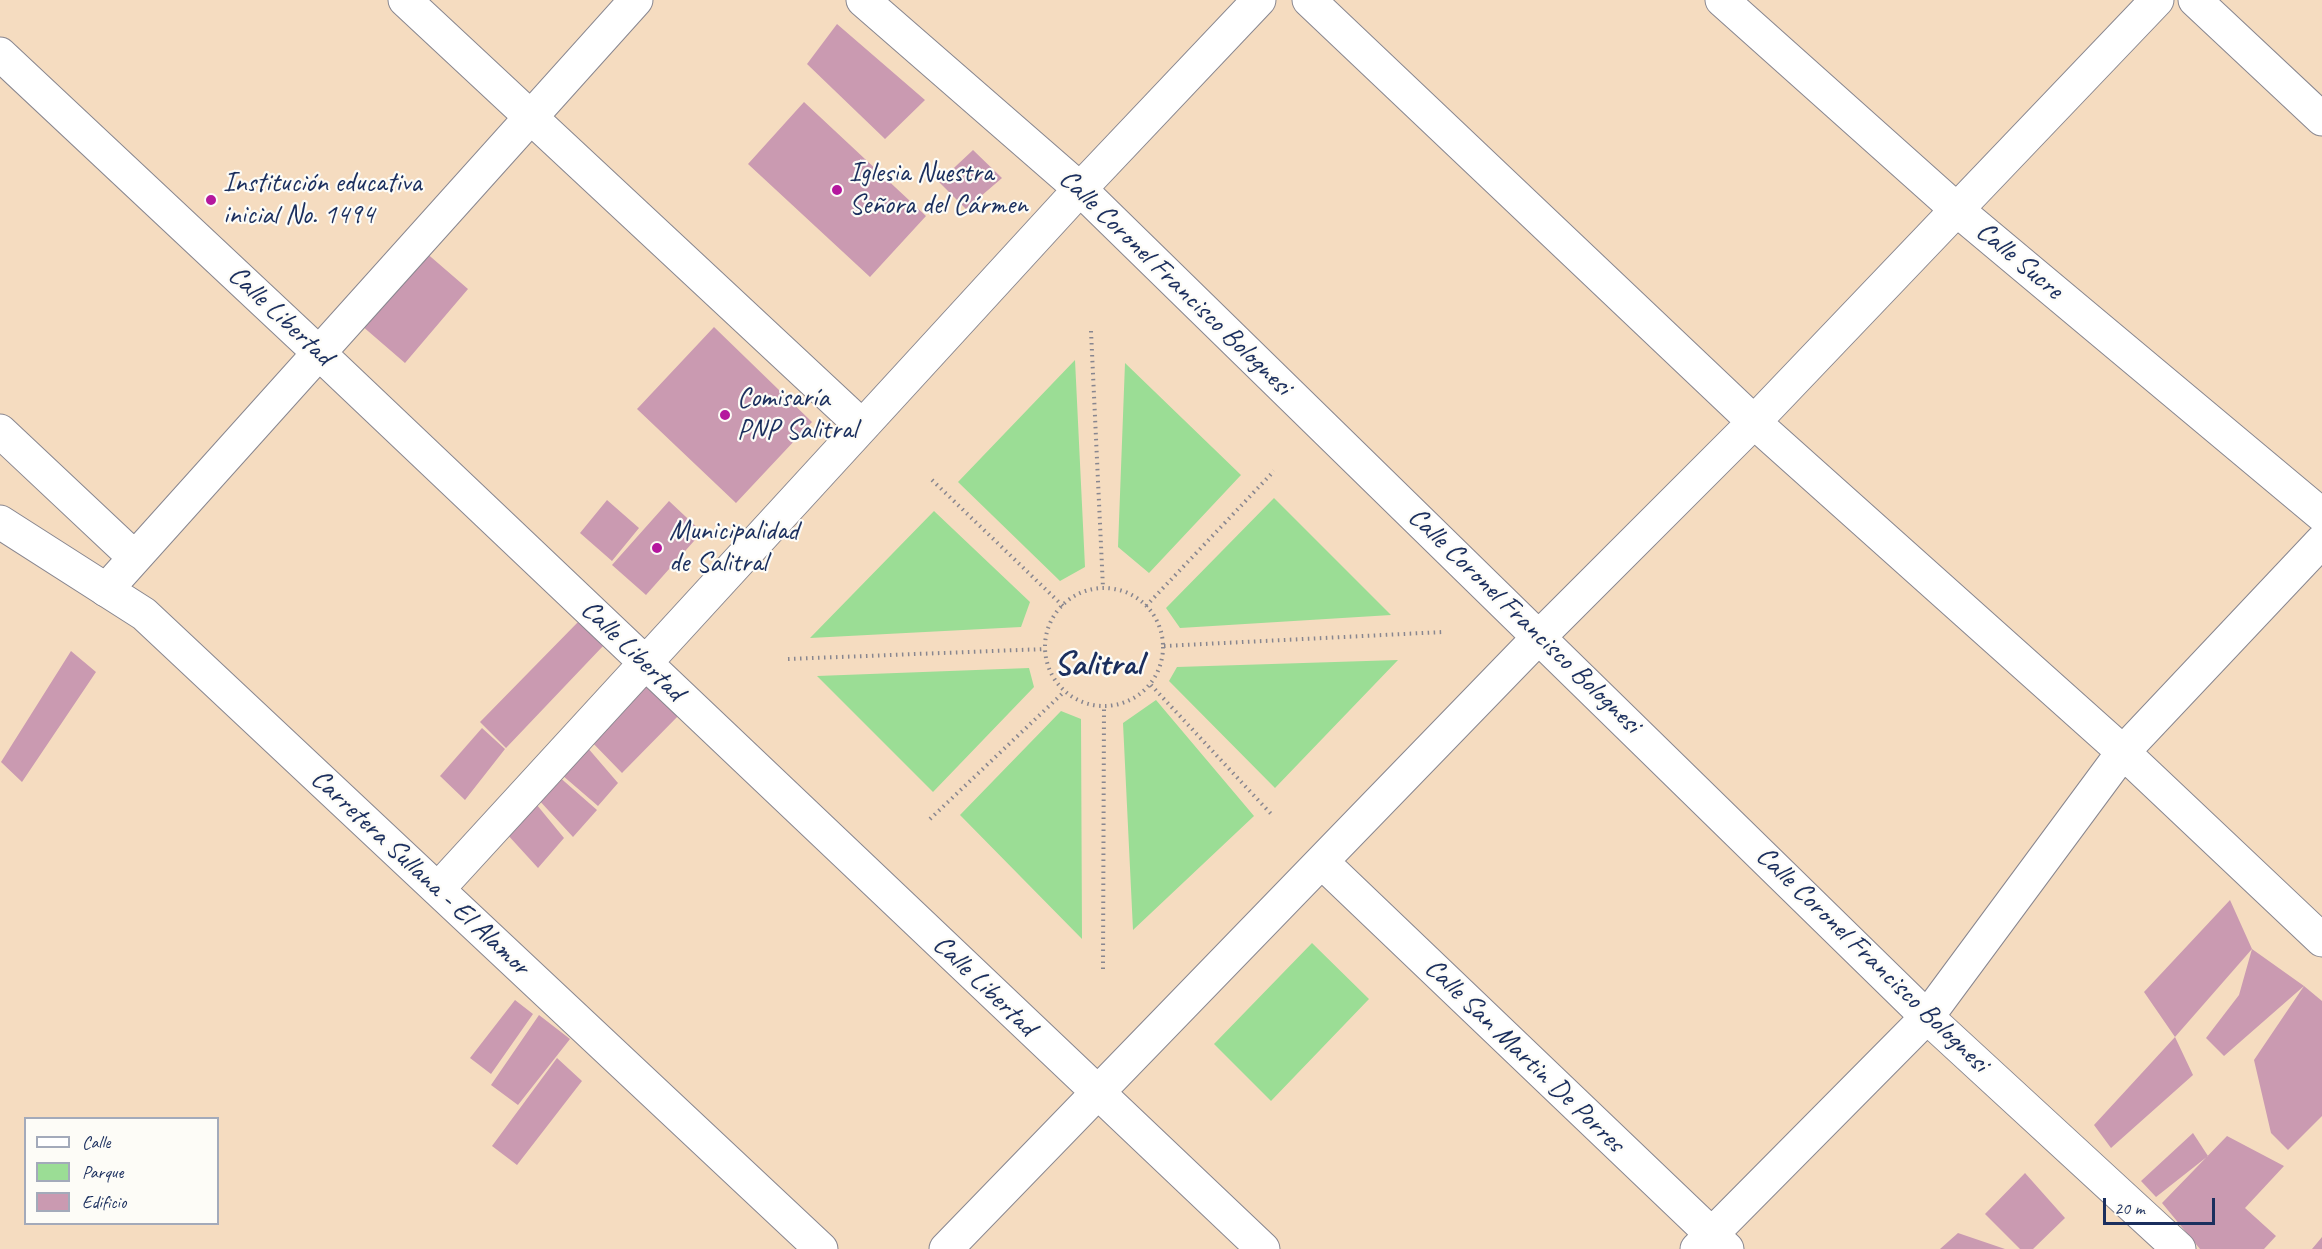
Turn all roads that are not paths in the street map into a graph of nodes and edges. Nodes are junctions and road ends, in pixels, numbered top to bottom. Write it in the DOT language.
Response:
graph roads {
  1 [pos="405,0"];
  2 [pos="636,0"];
  3 [pos="863,0"];
  4 [pos="1259,0"];
  5 [pos="1309,0"];
  6 [pos="1722,0"];
  7 [pos="2157,0"];
  8 [pos="2195,0"];
  9 [pos="0,54"];
  10 [pos="531,117"];
  11 [pos="2322,118"];
  12 [pos="1080,189"];
  13 [pos="1956,209"];
  14 [pos="319,353"];
  15 [pos="1754,422"];
  16 [pos="862,426"];
  17 [pos="0,432"];
  18 [pos="2322,515"];
  19 [pos="0,522"];
  20 [pos="2322,541"];
  21 [pos="134,557"];
  22 [pos="106,590"];
  23 [pos="1540,636"];
  24 [pos="645,663"];
  25 [pos="2123,752"];
  26 [pos="1322,862"];
  27 [pos="438,889"];
  28 [pos="2322,940"];
  29 [pos="1928,1017"];
  30 [pos="1096,1094"];
  31 [pos="1712,1244"];
  32 [pos="821,1249"];
  33 [pos="946,1249"];
  34 [pos="1263,1249"];
  35 [pos="2179,1249"];
  1 -- 10 [label="main road"];
  2 -- 10 [label="main road"];
  3 -- 12 [label="main road, Calle Coronel Francisco Bolognesi"];
  4 -- 12 [label="main road"];
  5 -- 15 [label="main road"];
  6 -- 13 [label="main road, Calle Sucre"];
  7 -- 13 [label="main road"];
  8 -- 11 [label="main road"];
  9 -- 14 [label="main road, Calle Libertad"];
  10 -- 14 [label="main road"];
  10 -- 16 [label="main road"];
  12 -- 16 [label="main road"];
  12 -- 23 [label="main road, Calle Coronel Francisco Bolognesi"];
  13 -- 15 [label="main road"];
  13 -- 18 [label="main road, Calle Sucre"];
  14 -- 21 [label="main road"];
  14 -- 24 [label="main road, Calle Libertad"];
  15 -- 23 [label="main road"];
  15 -- 25 [label="main road"];
  16 -- 24 [label="main road"];
  17 -- 21 [label="main road"];
  19 -- 22 [label="main road, Carretera Sullana - El Alamor"];
  20 -- 25 [label="main road"];
  21 -- 22 [label="main road"];
  22 -- 27 [label="main road, Carretera Sullana - El Alamor"];
  23 -- 26 [label="main road"];
  23 -- 29 [label="main road, Calle Coronel Francisco Bolognesi"];
  24 -- 27 [label="main road"];
  24 -- 30 [label="main road, Calle Libertad"];
  25 -- 28 [label="main road"];
  25 -- 29 [label="main road"];
  26 -- 30 [label="main road"];
  26 -- 31 [label="main road, Calle San Martin De Porres"];
  27 -- 32 [label="main road, Carretera Sullana - El Alamor"];
  29 -- 31 [label="main road"];
  29 -- 35 [label="main road, Calle Coronel Francisco Bolognesi"];
  30 -- 33 [label="main road"];
  30 -- 34 [label="main road, Calle Libertad"];
}
